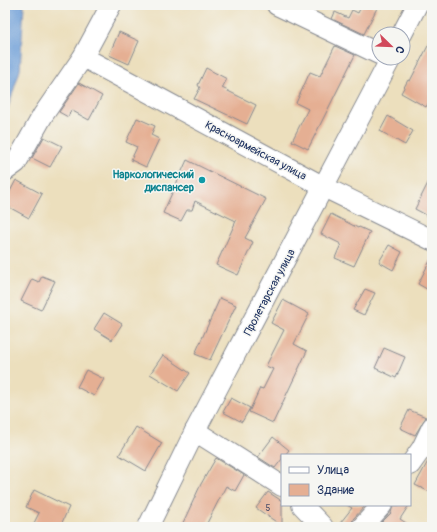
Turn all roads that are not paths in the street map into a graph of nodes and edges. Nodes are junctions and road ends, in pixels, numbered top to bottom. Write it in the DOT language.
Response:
graph roads {
  1 [pos="111,5"];
  2 [pos="277,5"];
  3 [pos="417,5"];
  4 [pos="406,26"];
  5 [pos="371,49"];
  6 [pos="83,57"];
  7 [pos="383,66"];
  8 [pos="5,170"];
  9 [pos="324,187"];
  10 [pos="432,240"];
  11 [pos="432,427"];
  12 [pos="195,431"];
  13 [pos="411,464"];
  14 [pos="281,485"];
  15 [pos="303,506"];
  16 [pos="381,506"];
  17 [pos="148,527"];
  18 [pos="323,527"];
  19 [pos="362,527"];
  1 -- 6 [label="street"];
  2 -- 5 [label="street"];
  3 -- 4 [label="street"];
  6 -- 8 [label="street"];
  6 -- 9 [label="street, Красноармейская улица"];
  7 -- 9 [label="street, Пролетарская улица"];
  9 -- 10 [label="street, Красноармейская улица"];
  9 -- 12 [label="street, Пролетарская улица"];
  11 -- 13 [label="street"];
  12 -- 14 [label="street"];
  12 -- 17 [label="street, Пролетарская улица"];
  15 -- 18 [label="street"];
  16 -- 19 [label="street"];
}
